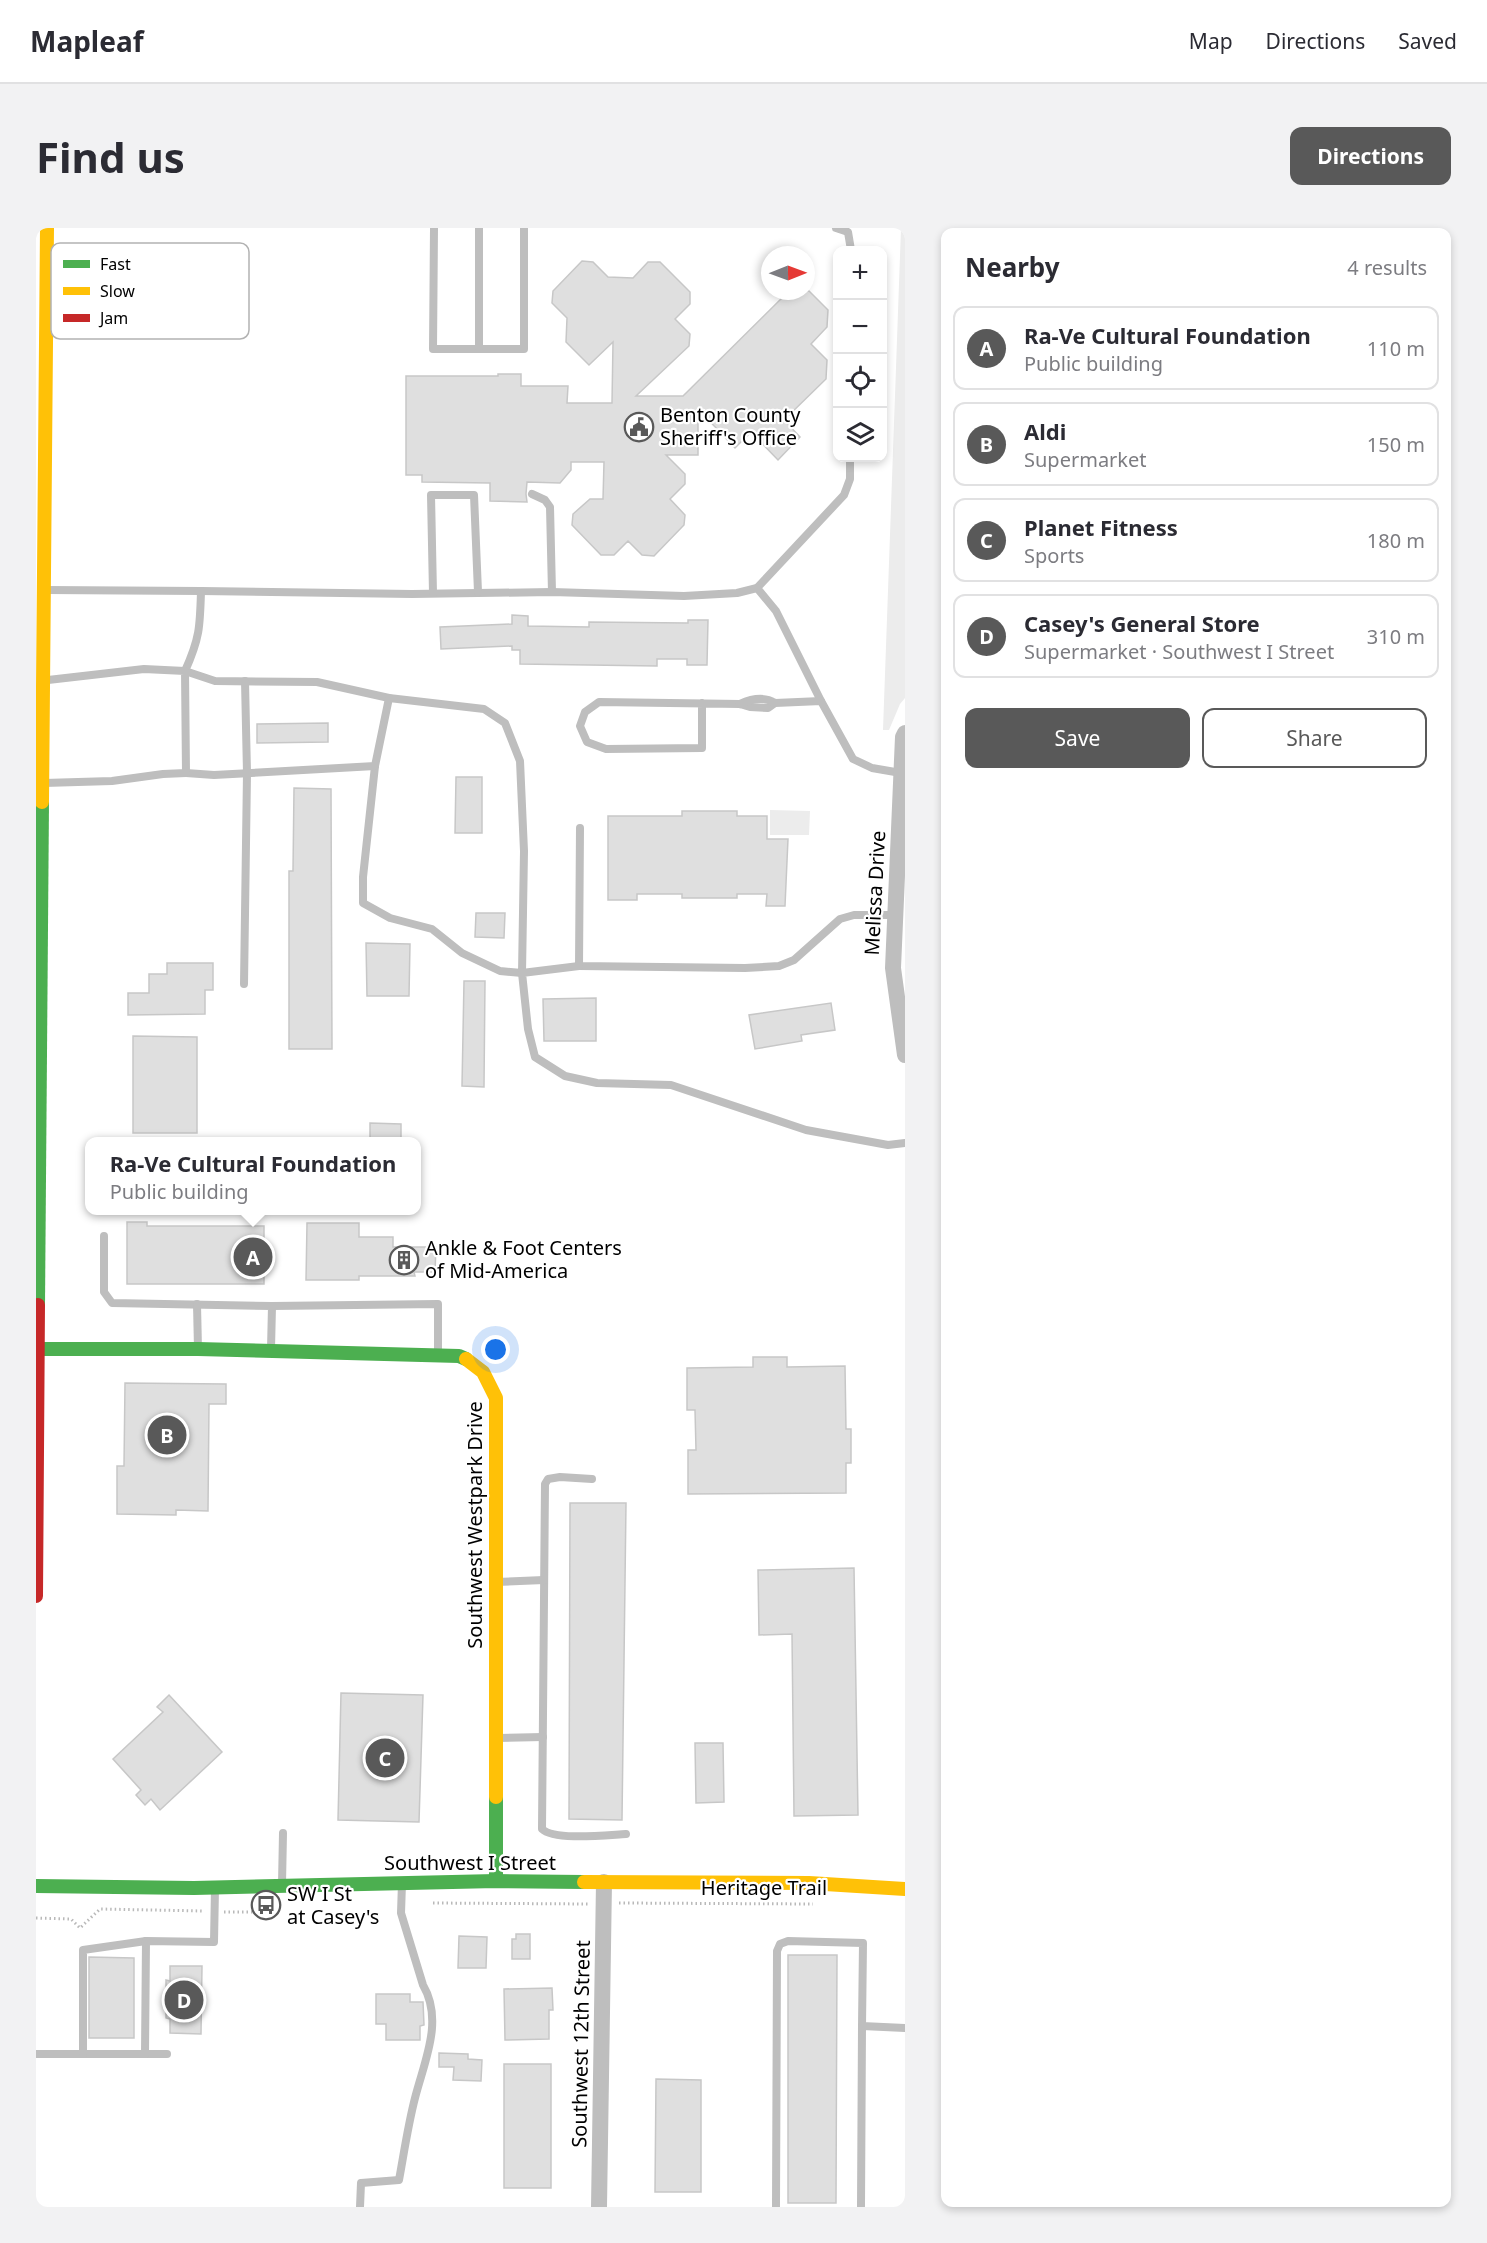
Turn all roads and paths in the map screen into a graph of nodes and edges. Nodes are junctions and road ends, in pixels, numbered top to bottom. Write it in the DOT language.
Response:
graph roads {
  1 [pos="48,228"];
  2 [pos="434,228"];
  3 [pos="479,228"];
  4 [pos="524,228"];
  5 [pos="836,228"];
  6 [pos="850,246"];
  7 [pos="479,349"];
  8 [pos="850,462"];
  9 [pos="532,494"];
  10 [pos="758,588"];
  11 [pos="45,590"];
  12 [pos="201,591"];
  13 [pos="433,592"];
  14 [pos="478,592"];
  15 [pos="552,592"];
  16 [pos="185,671"];
  17 [pos="44,680"];
  18 [pos="244,681"];
  19 [pos="389,699"];
  20 [pos="821,701"];
  21 [pos="702,703"];
  22 [pos="40,730"];
  23 [pos="905,733"];
  24 [pos="375,766"];
  25 [pos="186,773"];
  26 [pos="247,773"];
  27 [pos="901,773"];
  28 [pos="43,783"];
  29 [pos="580,828"];
  30 [pos="895,915"];
  31 [pos="579,966"];
  32 [pos="522,973"];
  33 [pos="244,984"];
  34 [pos="905,1055"];
  35 [pos="905,1143"];
  36 [pos="104,1236"];
  37 [pos="197,1304"];
  38 [pos="272,1306"];
  39 [pos="37,1348"];
  40 [pos="198,1349"];
  41 [pos="271,1351"];
  42 [pos="438,1356"];
  43 [pos="592,1479"];
  44 [pos="544,1580"];
  45 [pos="495,1582"];
  46 [pos="36,1596"];
  47 [pos="543,1737"];
  48 [pos="495,1738"];
  49 [pos="283,1833"];
  50 [pos="626,1834"];
  51 [pos="496,1881"];
  52 [pos="402,1882"];
  53 [pos="604,1882"];
  54 [pos="282,1885"];
  55 [pos="214,1886"];
  56 [pos="36,1887"];
  57 [pos="905,1889"];
  58 [pos="624,1903"];
  59 [pos="823,1904"];
  60 [pos="178,1911"];
  61 [pos="36,1918"];
  62 [pos="146,1941"];
  63 [pos="134,1977"];
  64 [pos="146,1977"];
  65 [pos="134,1999"];
  66 [pos="145,1999"];
  67 [pos="134,2018"];
  68 [pos="145,2018"];
  69 [pos="862,2026"];
  70 [pos="905,2028"];
  71 [pos="36,2054"];
  72 [pos="83,2054"];
  73 [pos="145,2054"];
  74 [pos="167,2055"];
  75 [pos="861,2206"];
  76 [pos="360,2207"];
  77 [pos="599,2207"];
  78 [pos="776,2207"];
  1 -- 11 [label="main road"];
  2 -- 7 [label="lane"];
  3 -- 7 [label="lane"];
  4 -- 7 [label="lane"];
  5 -- 6 [label="lane"];
  8 -- 10 [label="lane"];
  9 -- 15 [label="lane"];
  10 -- 15 [label="lane"];
  10 -- 20 [label="lane"];
  11 -- 12 [label="lane"];
  11 -- 17 [label="main road"];
  12 -- 13 [label="lane"];
  12 -- 16 [label="lane"];
  13 -- 14 [label="lane"];
  13 -- 14 [label="lane"];
  14 -- 15 [label="lane"];
  16 -- 17 [label="lane"];
  16 -- 18 [label="lane"];
  16 -- 25 [label="lane"];
  17 -- 22 [label="main road"];
  18 -- 19 [label="lane"];
  18 -- 26 [label="lane"];
  19 -- 24 [label="lane"];
  19 -- 32 [label="lane"];
  20 -- 21 [label="lane"];
  20 -- 27 [label="lane"];
  21 -- 21 [label="lane"];
  22 -- 28 [label="main road"];
  23 -- 27 [label="street, Melissa Drive"];
  24 -- 26 [label="lane"];
  24 -- 32 [label="lane"];
  25 -- 26 [label="lane"];
  25 -- 28 [label="lane"];
  26 -- 33 [label="lane"];
  27 -- 30 [label="street, Melissa Drive"];
  28 -- 39 [label="main road"];
  29 -- 31 [label="lane"];
  30 -- 31 [label="lane"];
  30 -- 34 [label="street, Melissa Drive"];
  31 -- 32 [label="lane"];
  32 -- 35 [label="lane"];
  36 -- 37 [label="lane"];
  37 -- 38 [label="lane"];
  37 -- 40 [label="lane"];
  38 -- 41 [label="lane"];
  38 -- 42 [label="lane"];
  39 -- 40 [label="main road, Southwest Westpark Drive"];
  39 -- 46 [label="main road"];
  40 -- 41 [label="main road, Southwest Westpark Drive"];
  41 -- 42 [label="main road, Southwest Westpark Drive"];
  42 -- 45 [label="main road, Southwest Westpark Drive"];
  43 -- 44 [label="lane"];
  44 -- 45 [label="lane"];
  44 -- 47 [label="lane"];
  45 -- 48 [label="main road, Southwest Westpark Drive"];
  47 -- 48 [label="lane"];
  47 -- 50 [label="lane"];
  48 -- 51 [label="main road, Southwest Westpark Drive"];
  49 -- 54 [label="lane"];
  51 -- 52 [label="main road, Southwest I Street"];
  51 -- 53 [label="main road, Southwest I Street"];
  52 -- 54 [label="main road, Southwest I Street"];
  52 -- 76 [label="lane"];
  53 -- 57 [label="main road, Southwest I Street"];
  53 -- 77 [label="street, Southwest 12th Street"];
  54 -- 55 [label="main road, Southwest I Street"];
  55 -- 56 [label="main road, Southwest I Street"];
  55 -- 62 [label="lane"];
  58 -- 59 [label="path, Heritage Trail"];
  60 -- 61 [label="path"];
  62 -- 64 [label="lane"];
  62 -- 72 [label="lane"];
  63 -- 64 [label="lane"];
  64 -- 66 [label="lane"];
  65 -- 66 [label="lane"];
  66 -- 68 [label="lane"];
  67 -- 68 [label="lane"];
  68 -- 73 [label="lane"];
  69 -- 70 [label="lane"];
  69 -- 75 [label="lane"];
  69 -- 78 [label="lane"];
  71 -- 72 [label="lane"];
  72 -- 73 [label="lane"];
  73 -- 74 [label="lane"];
}
